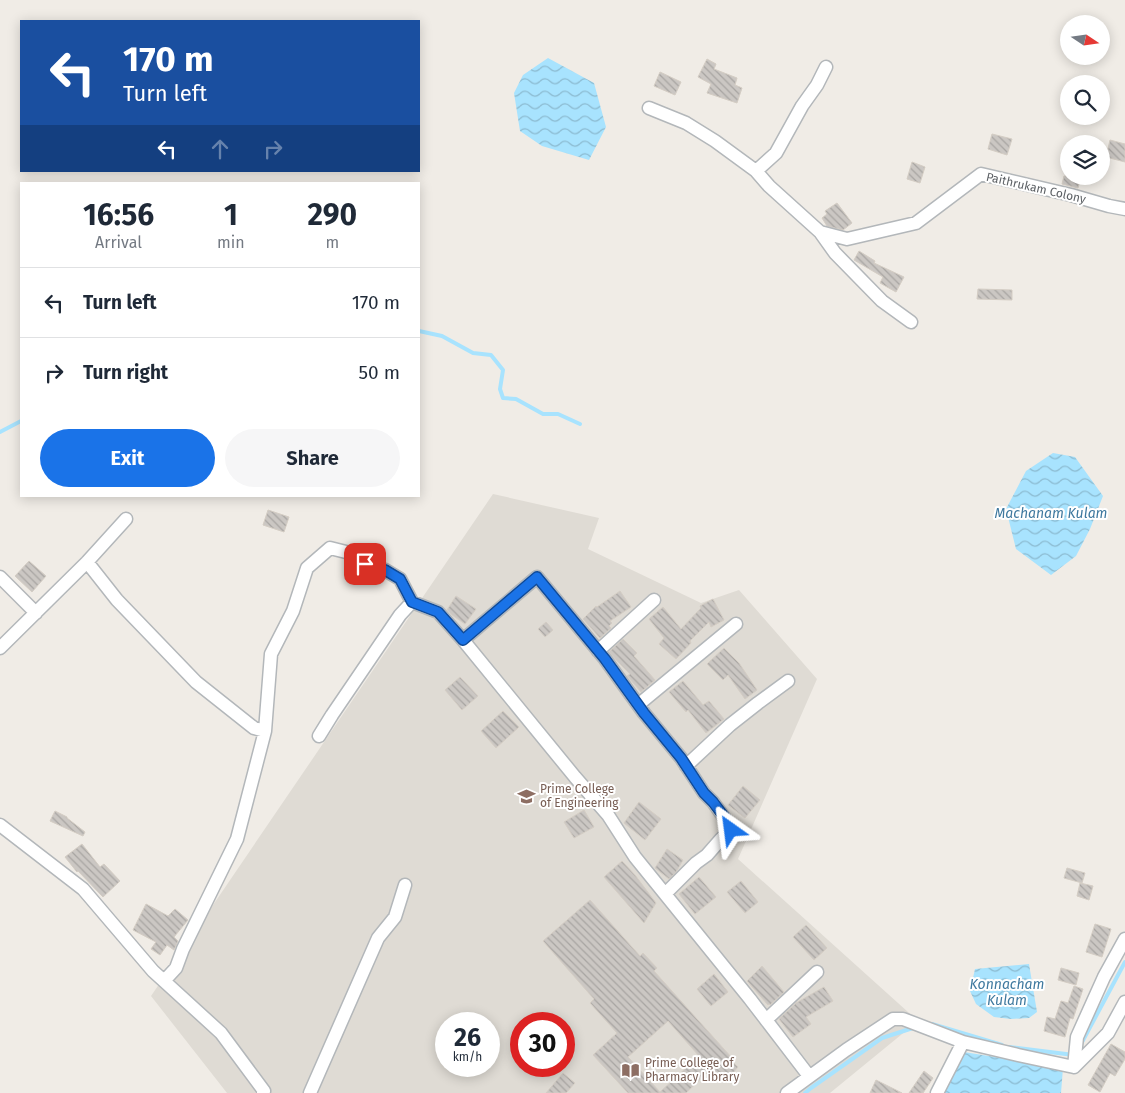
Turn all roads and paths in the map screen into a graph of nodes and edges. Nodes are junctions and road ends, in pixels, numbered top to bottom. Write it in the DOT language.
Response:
graph roads {
  1 [pos="826,67"];
  2 [pos="649,108"];
  3 [pos="756,171"];
  4 [pos="1125,209"];
  5 [pos="820,232"];
  6 [pos="847,239"];
  7 [pos="835,253"];
  8 [pos="911,322"];
  9 [pos="126,519"];
  10 [pos="87,562"];
  11 [pos="0,578"];
  12 [pos="654,600"];
  13 [pos="412,602"];
  14 [pos="36,613"];
  15 [pos="736,624"];
  16 [pos="463,640"];
  17 [pos="0,648"];
  18 [pos="598,651"];
  19 [pos="788,681"];
  20 [pos="638,705"];
  21 [pos="265,731"];
  22 [pos="319,736"];
  23 [pos="686,766"];
  24 [pos="0,825"];
  25 [pos="405,885"];
  26 [pos="665,894"];
  27 [pos="1125,939"];
  28 [pos="817,972"];
  29 [pos="164,980"];
  30 [pos="1125,1002"];
  31 [pos="766,1020"];
  32 [pos="963,1042"];
  33 [pos="1075,1059"];
  34 [pos="809,1076"];
  35 [pos="263,1093"];
  36 [pos="310,1093"];
  37 [pos="787,1093"];
  38 [pos="937,1093"];
  1 -- 3 [label="street"];
  2 -- 3 [label="street, Paithrukam Colony"];
  3 -- 5 [label="street, Paithrukam Colony"];
  4 -- 6 [label="street, Paithrukam Colony"];
  5 -- 6 [label="street, Paithrukam Colony"];
  5 -- 7 [label="street"];
  6 -- 7 [label="street"];
  7 -- 8 [label="street"];
  9 -- 10 [label="street"];
  10 -- 14 [label="street"];
  10 -- 21 [label="street"];
  11 -- 14 [label="street"];
  12 -- 18 [label="street"];
  13 -- 16 [label="street"];
  13 -- 21 [label="street"];
  13 -- 22 [label="street"];
  14 -- 17 [label="street"];
  15 -- 20 [label="street"];
  16 -- 18 [label="street"];
  16 -- 26 [label="street"];
  18 -- 20 [label="street"];
  19 -- 23 [label="street"];
  20 -- 23 [label="street"];
  21 -- 29 [label="street"];
  23 -- 26 [label="street"];
  24 -- 29 [label="street"];
  25 -- 36 [label="street"];
  26 -- 31 [label="street"];
  27 -- 33 [label="street"];
  28 -- 31 [label="street"];
  29 -- 35 [label="street"];
  30 -- 33 [label="street"];
  31 -- 34 [label="street"];
  32 -- 33 [label="street"];
  32 -- 34 [label="street"];
  32 -- 38 [label="street"];
  34 -- 37 [label="street"];
}
